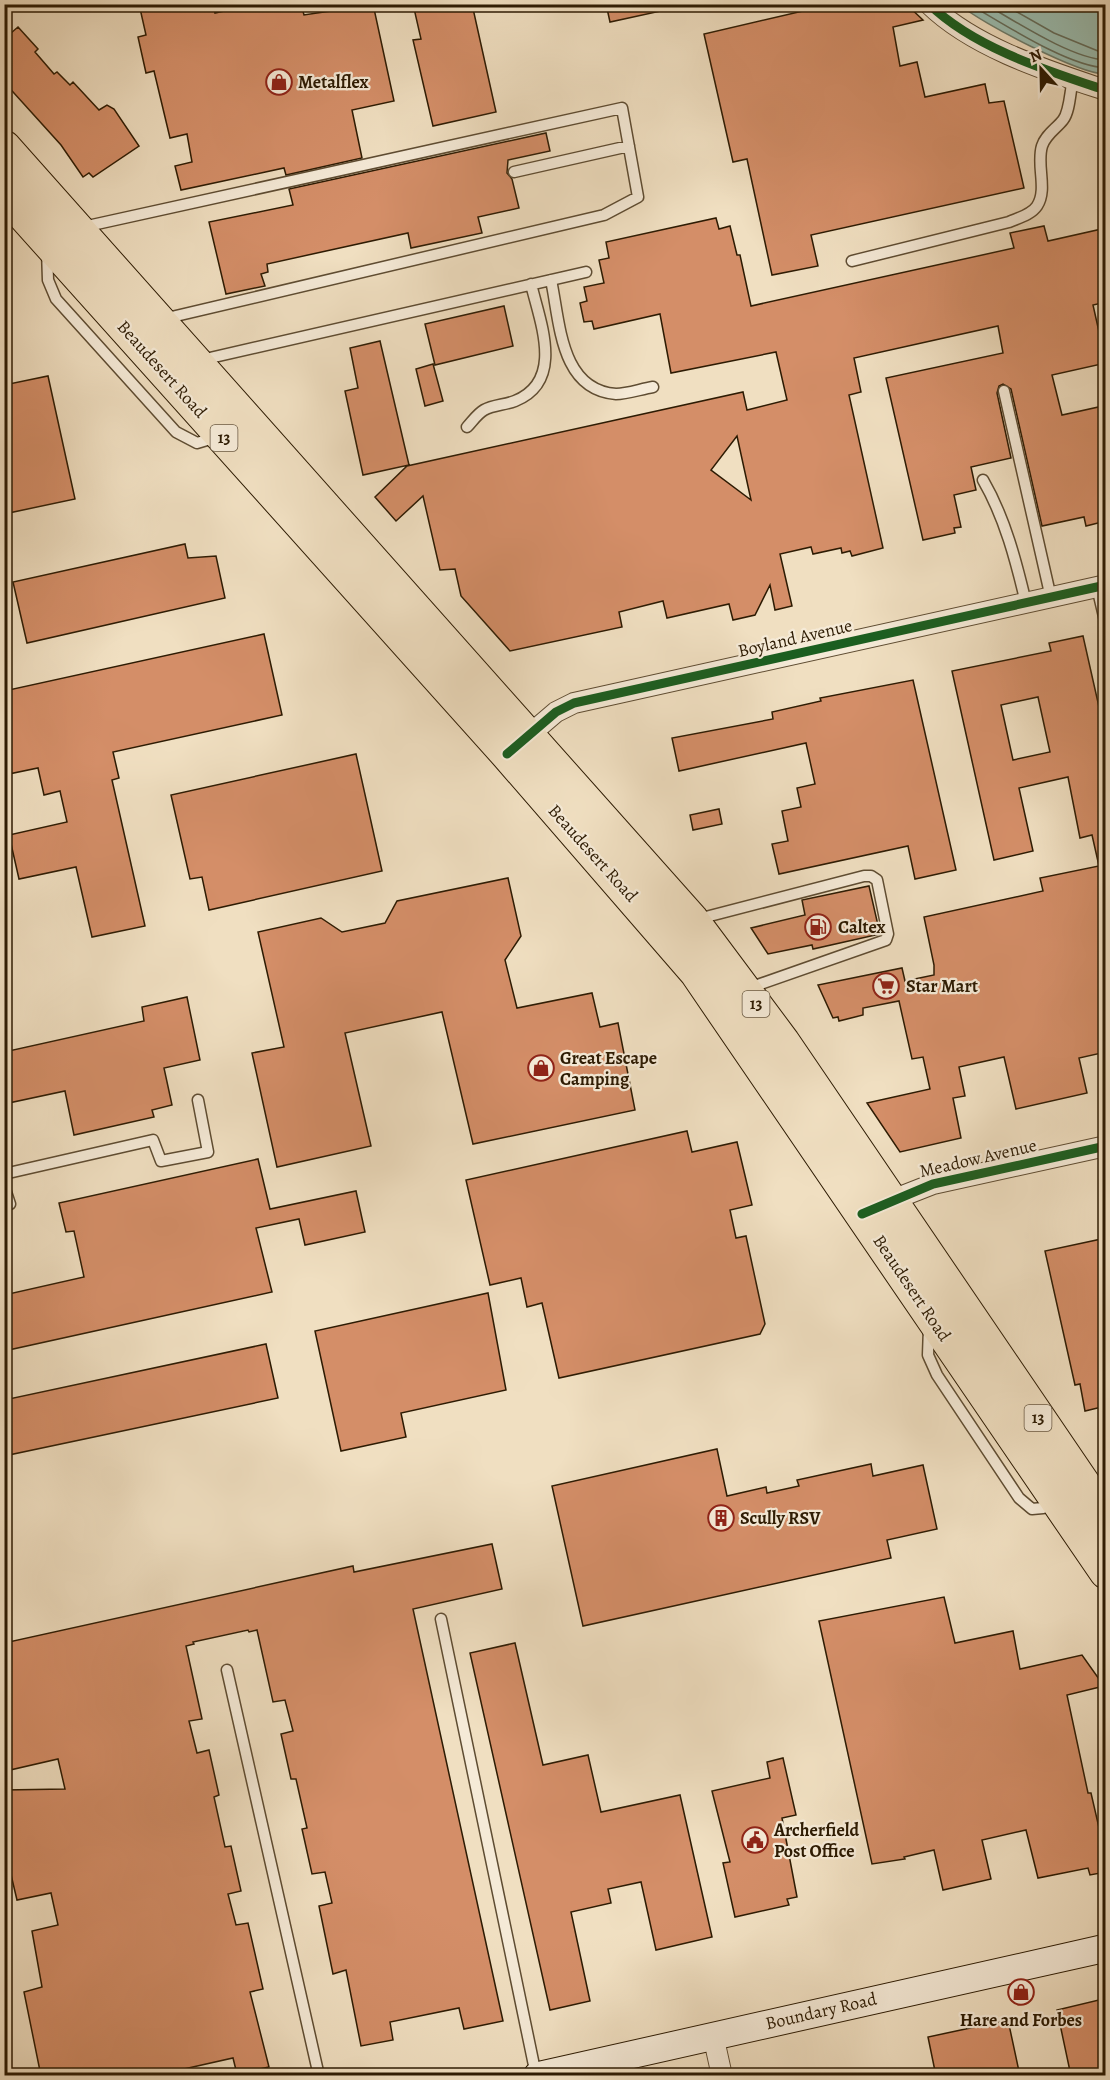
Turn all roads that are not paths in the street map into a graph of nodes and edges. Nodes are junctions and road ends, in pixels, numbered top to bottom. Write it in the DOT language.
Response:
graph roads {
  1 [pos="928,4"];
  2 [pos="1073,79"];
  3 [pos="1104,89"];
  4 [pos="629,146"];
  5 [pos="4,147"];
  6 [pos="514,172"];
  7 [pos="4,193"];
  8 [pos="77,228"];
  9 [pos="852,261"];
  10 [pos="586,272"];
  11 [pos="551,280"];
  12 [pos="531,284"];
  13 [pos="159,320"];
  14 [pos="195,361"];
  15 [pos="652,387"];
  16 [pos="1004,391"];
  17 [pos="232,425"];
  18 [pos="466,427"];
  19 [pos="983,480"];
  20 [pos="1101,586"];
  21 [pos="1051,598"];
  22 [pos="1026,603"];
  23 [pos="1106,625"];
  24 [pos="517,745"];
  25 [pos="692,920"];
  26 [pos="746,990"];
  27 [pos="198,1100"];
  28 [pos="1106,1146"];
  29 [pos="4,1174"];
  30 [pos="4,1186"];
  31 [pos="4,1205"];
  32 [pos="876,1207"];
  33 [pos="1066,1489"];
  34 [pos="1106,1517"];
  35 [pos="1106,1572"];
  36 [pos="441,1619"];
  37 [pos="227,1670"];
  38 [pos="1106,1948"];
  39 [pos="713,2035"];
  40 [pos="319,2076"];
  41 [pos="536,2076"];
  42 [pos="722,2076"];
  1 -- 2 [label="street"];
  2 -- 3 [label="street"];
  2 -- 9 [label="lane"];
  4 -- 6 [label="lane"];
  4 -- 8 [label="lane"];
  4 -- 13 [label="lane"];
  5 -- 8 [label="highway, Beaudesert Road / 13"];
  7 -- 17 [label="highway, Beaudesert Road / 13"];
  8 -- 13 [label="highway, Beaudesert Road / 13"];
  10 -- 11 [label="lane"];
  11 -- 12 [label="lane"];
  11 -- 15 [label="lane"];
  12 -- 14 [label="lane"];
  12 -- 18 [label="lane"];
  13 -- 14 [label="highway, Beaudesert Road / 13"];
  14 -- 17 [label="highway, Beaudesert Road / 13"];
  16 -- 21 [label="lane"];
  17 -- 24 [label="highway, Beaudesert Road / 13"];
  19 -- 22 [label="lane"];
  20 -- 21 [label="street, Boyland Avenue"];
  20 -- 23 [label="lane"];
  21 -- 22 [label="street, Boyland Avenue"];
  22 -- 24 [label="street, Boyland Avenue"];
  24 -- 25 [label="highway, Beaudesert Road / 13"];
  24 -- 32 [label="highway, Beaudesert Road / 13"];
  25 -- 26 [label="highway, Beaudesert Road / 13"];
  25 -- 26 [label="lane"];
  26 -- 32 [label="highway, Beaudesert Road / 13"];
  27 -- 29 [label="lane"];
  28 -- 32 [label="street, Meadow Avenue"];
  30 -- 31 [label="lane"];
  32 -- 33 [label="highway, Beaudesert Road / 13"];
  32 -- 33 [label="highway, Beaudesert Road / 13"];
  33 -- 34 [label="highway, Beaudesert Road / 13"];
  33 -- 35 [label="highway, Beaudesert Road / 13"];
  36 -- 41 [label="lane"];
  37 -- 40 [label="lane"];
  38 -- 39 [label="main road, Boundary Road"];
  39 -- 41 [label="main road, Boundary Road"];
  39 -- 42 [label="street"];
}
